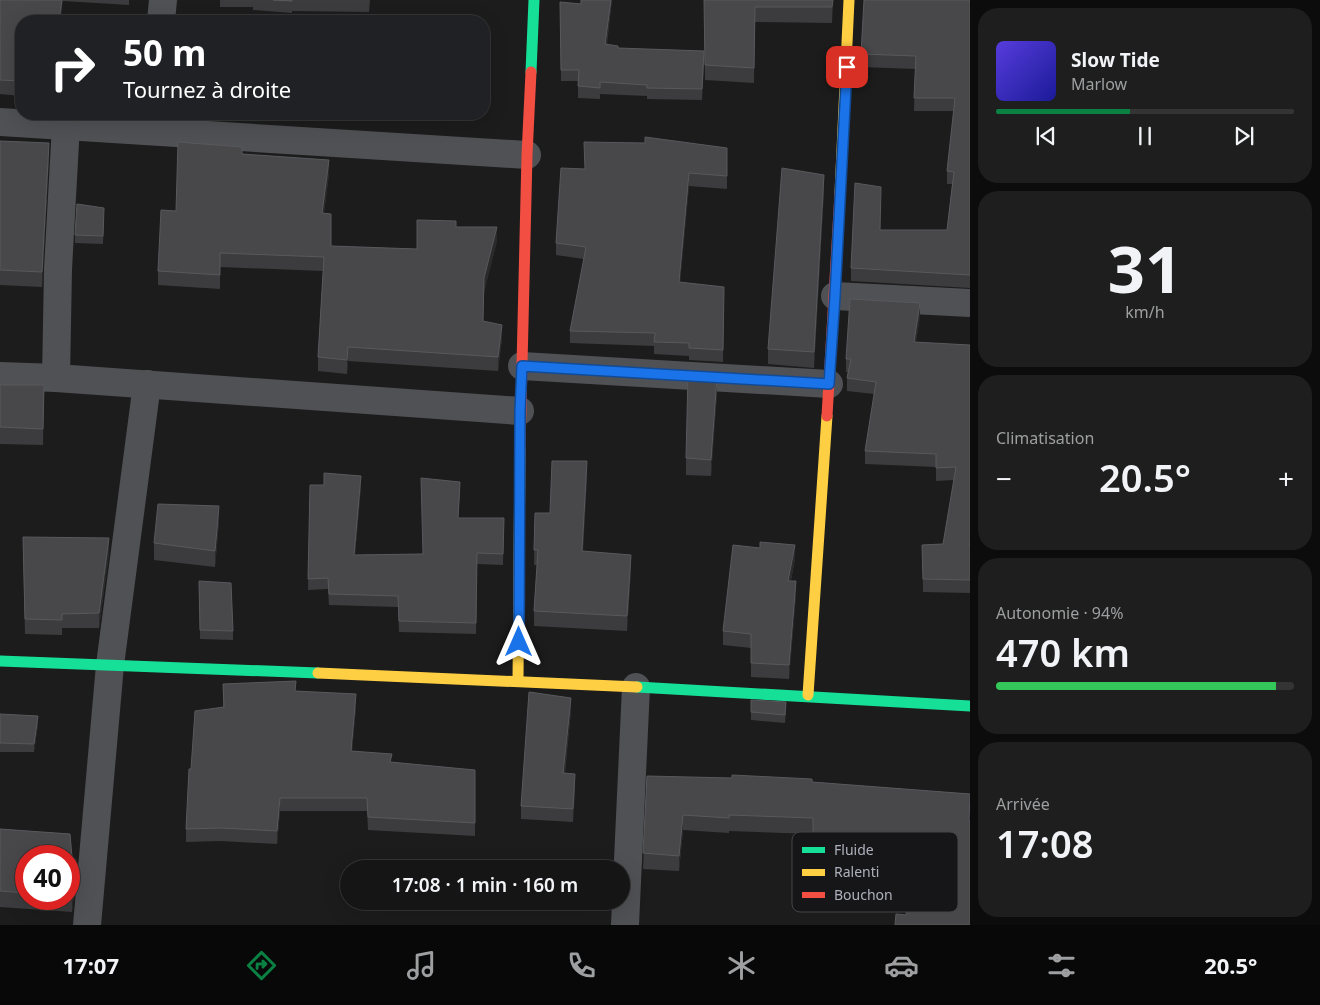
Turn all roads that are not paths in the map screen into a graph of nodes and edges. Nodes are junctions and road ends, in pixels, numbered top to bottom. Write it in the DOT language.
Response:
graph roads {
  1 [pos="163,0"];
  2 [pos="534,0"];
  3 [pos="849,0"];
  4 [pos="162,15"];
  5 [pos="0,122"];
  6 [pos="154,123"];
  7 [pos="66,125"];
  8 [pos="527,155"];
  9 [pos="835,296"];
  10 [pos="970,303"];
  11 [pos="522,366"];
  12 [pos="0,376"];
  13 [pos="56,378"];
  14 [pos="147,384"];
  15 [pos="829,384"];
  16 [pos="520,411"];
  17 [pos="0,661"];
  18 [pos="110,665"];
  19 [pos="518,681"];
  20 [pos="636,687"];
  21 [pos="808,695"];
  22 [pos="970,706"];
  23 [pos="87,925"];
  24 [pos="625,925"];
  1 -- 4 [label="street"];
  2 -- 8 [label="street"];
  3 -- 9 [label="street"];
  5 -- 7 [label="street"];
  6 -- 7 [label="street"];
  6 -- 8 [label="street"];
  7 -- 13 [label="street"];
  8 -- 11 [label="street"];
  9 -- 10 [label="street"];
  9 -- 15 [label="street"];
  11 -- 15 [label="street"];
  11 -- 16 [label="street"];
  12 -- 13 [label="street"];
  13 -- 14 [label="street"];
  14 -- 16 [label="street"];
  14 -- 18 [label="street"];
  15 -- 21 [label="street"];
  16 -- 19 [label="street"];
  17 -- 18 [label="street"];
  18 -- 19 [label="street"];
  18 -- 23 [label="street"];
  19 -- 20 [label="street"];
  20 -- 21 [label="street"];
  20 -- 24 [label="street"];
  21 -- 22 [label="street"];
}
